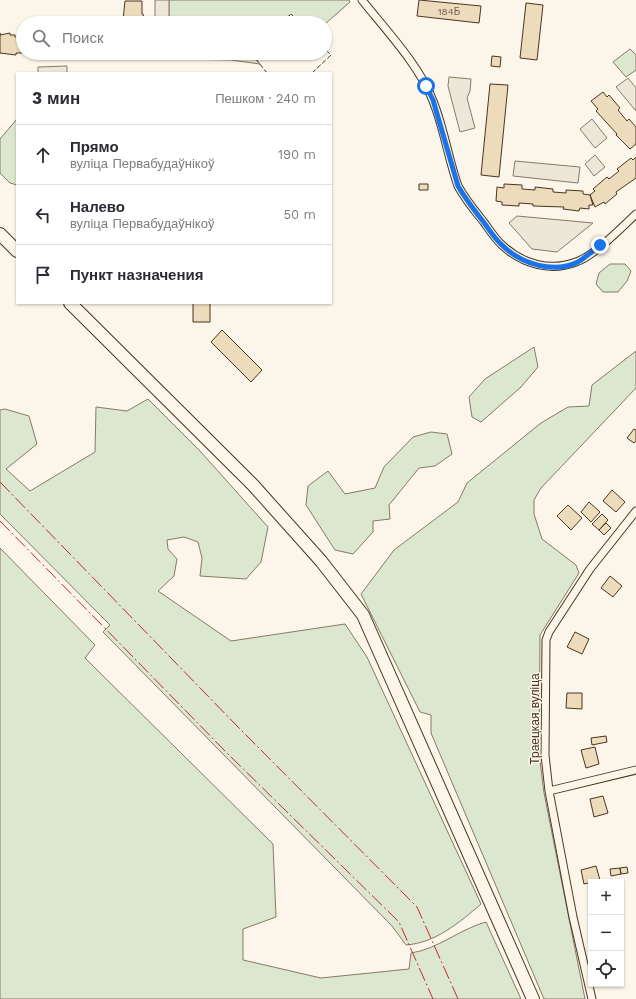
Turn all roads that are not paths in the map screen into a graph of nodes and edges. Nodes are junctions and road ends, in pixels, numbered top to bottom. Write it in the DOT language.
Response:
graph roads {
  1 [pos="362,0"];
  2 [pos="636,214"];
  3 [pos="0,234"];
  4 [pos="16,250"];
  5 [pos="71,304"];
  6 [pos="636,511"];
  7 [pos="636,770"];
  8 [pos="549,791"];
  9 [pos="533,999"];
  10 [pos="592,999"];
  1 -- 2 [label="street"];
  3 -- 4 [label="main road"];
  5 -- 9 [label="main road"];
  6 -- 8 [label="street, Траецкая вуліца"];
  7 -- 8 [label="street"];
  8 -- 10 [label="street, Траецкая вуліца"];
}
